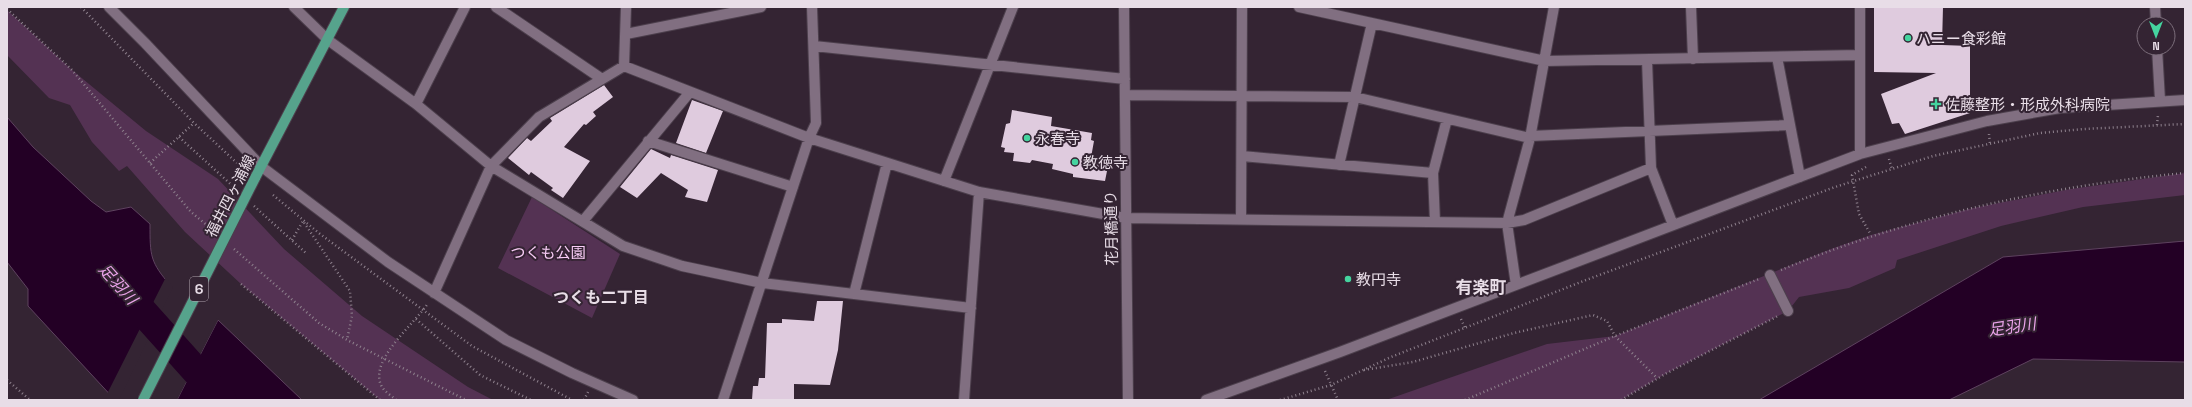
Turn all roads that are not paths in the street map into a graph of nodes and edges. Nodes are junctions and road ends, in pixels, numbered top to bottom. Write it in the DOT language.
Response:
graph roads {
  1 [pos="108,7"];
  2 [pos="294,7"];
  3 [pos="344,7"];
  4 [pos="465,7"];
  5 [pos="496,7"];
  6 [pos="626,7"];
  7 [pos="761,7"];
  8 [pos="812,7"];
  9 [pos="1013,7"];
  10 [pos="1124,7"];
  11 [pos="1242,7"];
  12 [pos="1299,7"];
  13 [pos="1554,7"];
  14 [pos="1691,7"];
  15 [pos="1860,7"];
  16 [pos="1372,23"];
  17 [pos="626,34"];
  18 [pos="328,40"];
  19 [pos="814,46"];
  20 [pos="1860,55"];
  21 [pos="2157,56"];
  22 [pos="1777,57"];
  23 [pos="1693,59"];
  24 [pos="1647,60"];
  25 [pos="1545,61"];
  26 [pos="990,65"];
  27 [pos="624,66"];
  28 [pos="602,79"];
  29 [pos="1125,79"];
  30 [pos="690,92"];
  31 [pos="1242,94"];
  32 [pos="1125,95"];
  33 [pos="1355,97"];
  34 [pos="2160,100"];
  35 [pos="2185,100"];
  36 [pos="416,104"];
  37 [pos="1447,119"];
  38 [pos="1790,125"];
  39 [pos="1649,131"];
  40 [pos="1530,137"];
  41 [pos="809,138"];
  42 [pos="648,141"];
  43 [pos="1860,154"];
  44 [pos="1242,156"];
  45 [pos="888,163"];
  46 [pos="1339,165"];
  47 [pos="491,166"];
  48 [pos="262,167"];
  49 [pos="1651,168"];
  50 [pos="1433,173"];
  51 [pos="1800,177"];
  52 [pos="944,181"];
  53 [pos="793,187"];
  54 [pos="980,192"];
  55 [pos="1126,218"];
  56 [pos="1241,220"];
  57 [pos="583,221"];
  58 [pos="1435,222"];
  59 [pos="1508,223"];
  60 [pos="1673,225"];
  61 [pos="1770,275"];
  62 [pos="762,283"];
  63 [pos="1516,285"];
  64 [pos="434,293"];
  65 [pos="854,294"];
  66 [pos="971,308"];
  67 [pos="1788,311"];
  68 [pos="143,400"];
  69 [pos="633,400"];
  70 [pos="724,400"];
  71 [pos="964,400"];
  72 [pos="1128,400"];
  73 [pos="1206,400"];
  1 -- 48 [label="street"];
  2 -- 18 [label="street"];
  3 -- 18 [label="main road, 福井四ヶ浦線 / 6"];
  4 -- 36 [label="street"];
  5 -- 28 [label="street"];
  6 -- 17 [label="street"];
  7 -- 17 [label="street"];
  8 -- 19 [label="street"];
  9 -- 26 [label="street"];
  10 -- 29 [label="street, 花月橋通り"];
  11 -- 31 [label="street"];
  12 -- 16 [label="street"];
  13 -- 25 [label="street"];
  14 -- 23 [label="street"];
  15 -- 20 [label="street"];
  16 -- 25 [label="street"];
  16 -- 33 [label="street"];
  17 -- 27 [label="street"];
  18 -- 36 [label="street"];
  18 -- 48 [label="main road, 福井四ヶ浦線 / 6"];
  19 -- 26 [label="street"];
  19 -- 41 [label="street"];
  20 -- 22 [label="street"];
  20 -- 43 [label="street"];
  21 -- 34 [label="street"];
  22 -- 23 [label="street"];
  22 -- 38 [label="street"];
  23 -- 24 [label="street"];
  24 -- 25 [label="street"];
  24 -- 39 [label="street"];
  25 -- 40 [label="street"];
  26 -- 29 [label="street"];
  26 -- 52 [label="street"];
  27 -- 28 [label="street"];
  27 -- 30 [label="street"];
  28 -- 47 [label="street"];
  29 -- 32 [label="street, 花月橋通り"];
  30 -- 41 [label="street"];
  30 -- 42 [label="street"];
  31 -- 32 [label="street"];
  31 -- 33 [label="street"];
  31 -- 44 [label="street"];
  32 -- 55 [label="street, 花月橋通り"];
  33 -- 37 [label="street"];
  33 -- 46 [label="street"];
  34 -- 35 [label="street"];
  34 -- 43 [label="street"];
  36 -- 47 [label="street"];
  37 -- 40 [label="street"];
  37 -- 50 [label="street"];
  38 -- 39 [label="street"];
  38 -- 51 [label="street"];
  39 -- 40 [label="street"];
  39 -- 49 [label="street"];
  40 -- 59 [label="street"];
  41 -- 45 [label="street"];
  41 -- 53 [label="street"];
  42 -- 53 [label="street"];
  42 -- 57 [label="street"];
  43 -- 51 [label="street"];
  44 -- 46 [label="street"];
  44 -- 56 [label="street"];
  45 -- 52 [label="street"];
  45 -- 65 [label="street"];
  46 -- 50 [label="street"];
  47 -- 57 [label="street"];
  47 -- 64 [label="street"];
  48 -- 64 [label="street"];
  48 -- 68 [label="main road, 福井四ヶ浦線 / 6, bridge"];
  49 -- 59 [label="street"];
  49 -- 60 [label="street"];
  50 -- 58 [label="street"];
  51 -- 60 [label="street"];
  52 -- 54 [label="street"];
  53 -- 62 [label="street"];
  54 -- 55 [label="street"];
  54 -- 66 [label="street"];
  55 -- 56 [label="street"];
  55 -- 72 [label="street, 花月橋通り"];
  56 -- 58 [label="street"];
  57 -- 62 [label="street"];
  58 -- 59 [label="street"];
  59 -- 63 [label="street"];
  60 -- 63 [label="street"];
  61 -- 67 [label="street"];
  62 -- 65 [label="street"];
  62 -- 70 [label="street"];
  63 -- 73 [label="street"];
  64 -- 69 [label="street"];
  65 -- 66 [label="street"];
  66 -- 71 [label="street"];
}
